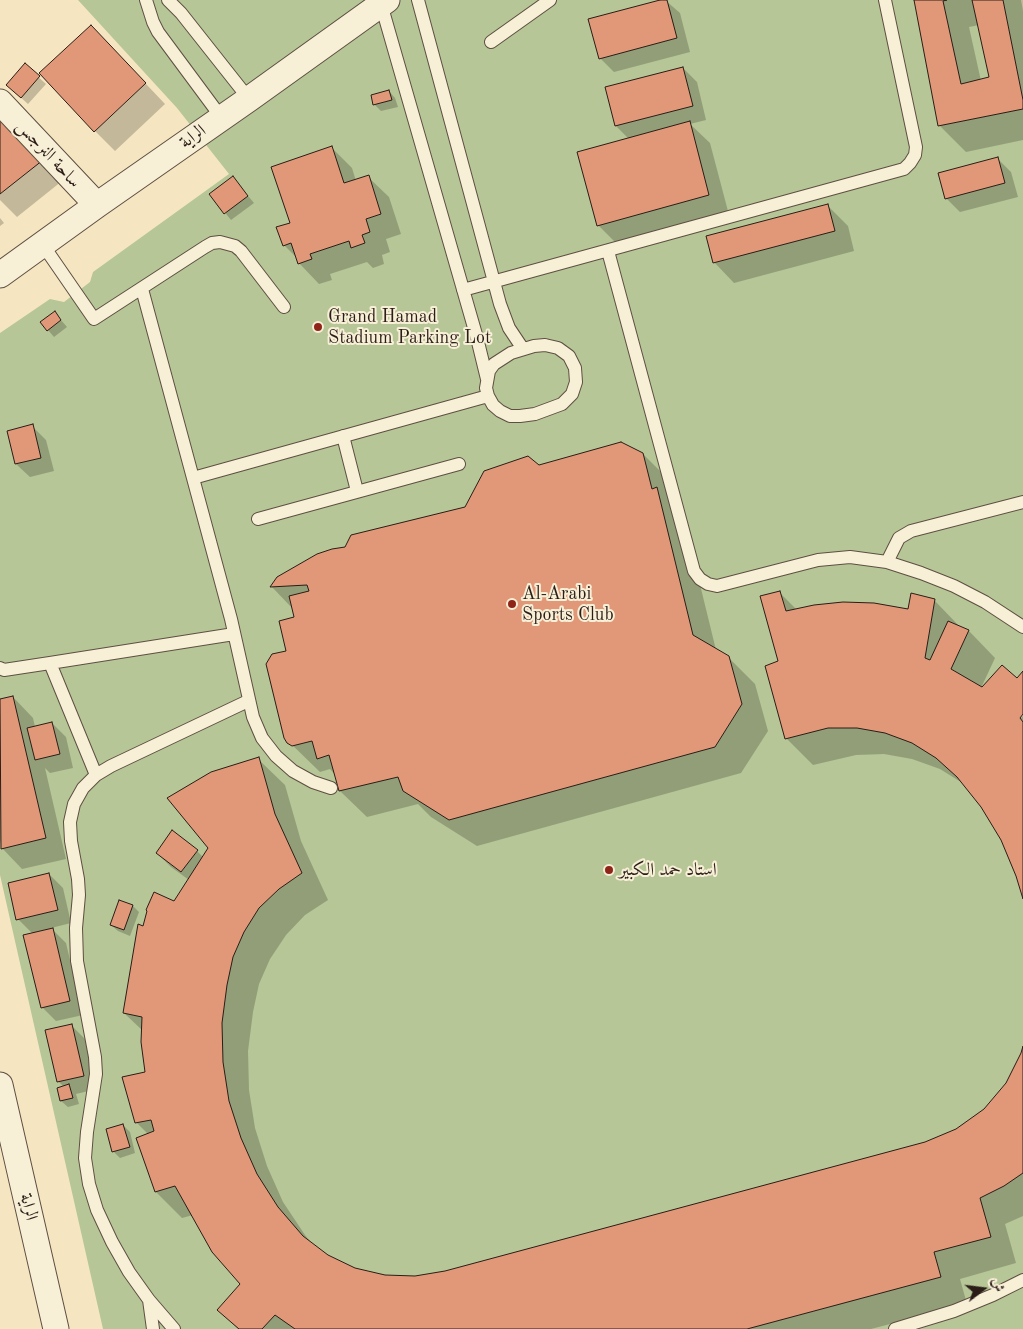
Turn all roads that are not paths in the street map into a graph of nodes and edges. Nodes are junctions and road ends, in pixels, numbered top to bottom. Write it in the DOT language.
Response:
graph roads {
  1 [pos="146,0"];
  2 [pos="168,0"];
  3 [pos="418,0"];
  4 [pos="550,0"];
  5 [pos="884,0"];
  6 [pos="384,2"];
  7 [pos="491,42"];
  8 [pos="249,99"];
  9 [pos="0,102"];
  10 [pos="221,118"];
  11 [pos="97,205"];
  12 [pos="43,245"];
  13 [pos="608,251"];
  14 [pos="0,276"];
  15 [pos="494,282"];
  16 [pos="142,289"];
  17 [pos="463,290"];
  18 [pos="284,307"];
  19 [pos="523,349"];
  20 [pos="487,379"];
  21 [pos="488,396"];
  22 [pos="343,436"];
  23 [pos="459,464"];
  24 [pos="193,478"];
  25 [pos="357,491"];
  26 [pos="1023,502"];
  27 [pos="258,519"];
  28 [pos="887,562"];
  29 [pos="1023,627"];
  30 [pos="234,634"];
  31 [pos="50,663"];
  32 [pos="1,670"];
  33 [pos="248,701"];
  34 [pos="96,775"];
  35 [pos="330,788"];
  36 [pos="0,1085"];
  37 [pos="1023,1280"];
  38 [pos="149,1300"];
  39 [pos="56,1329"];
  40 [pos="153,1329"];
  41 [pos="174,1329"];
  42 [pos="895,1329"];
  1 -- 10 [label="lane"];
  2 -- 8 [label="lane"];
  3 -- 15 [label="lane"];
  4 -- 7 [label="lane"];
  5 -- 13 [label="lane"];
  6 -- 8 [label="street, الراية"];
  6 -- 17 [label="lane"];
  8 -- 10 [label="street, الراية"];
  9 -- 11 [label="street, ساحة النرجس"];
  10 -- 11 [label="street, الراية"];
  11 -- 12 [label="street, الراية"];
  12 -- 14 [label="street, الراية"];
  12 -- 16 [label="lane"];
  13 -- 15 [label="lane"];
  13 -- 28 [label="lane"];
  15 -- 17 [label="lane"];
  15 -- 19 [label="lane"];
  16 -- 18 [label="lane"];
  16 -- 24 [label="lane"];
  17 -- 20 [label="lane"];
  19 -- 20 [label="lane"];
  19 -- 21 [label="lane"];
  20 -- 21 [label="lane"];
  21 -- 22 [label="lane"];
  22 -- 24 [label="lane"];
  22 -- 25 [label="lane"];
  23 -- 25 [label="lane"];
  24 -- 30 [label="lane"];
  25 -- 27 [label="lane"];
  26 -- 28 [label="lane"];
  28 -- 29 [label="lane"];
  30 -- 31 [label="lane"];
  30 -- 33 [label="lane"];
  31 -- 32 [label="lane"];
  31 -- 34 [label="lane"];
  33 -- 34 [label="lane"];
  33 -- 35 [label="lane"];
  34 -- 38 [label="lane"];
  36 -- 39 [label="street, الراية"];
  37 -- 42 [label="lane"];
  38 -- 40 [label="lane"];
  38 -- 41 [label="lane"];
}
